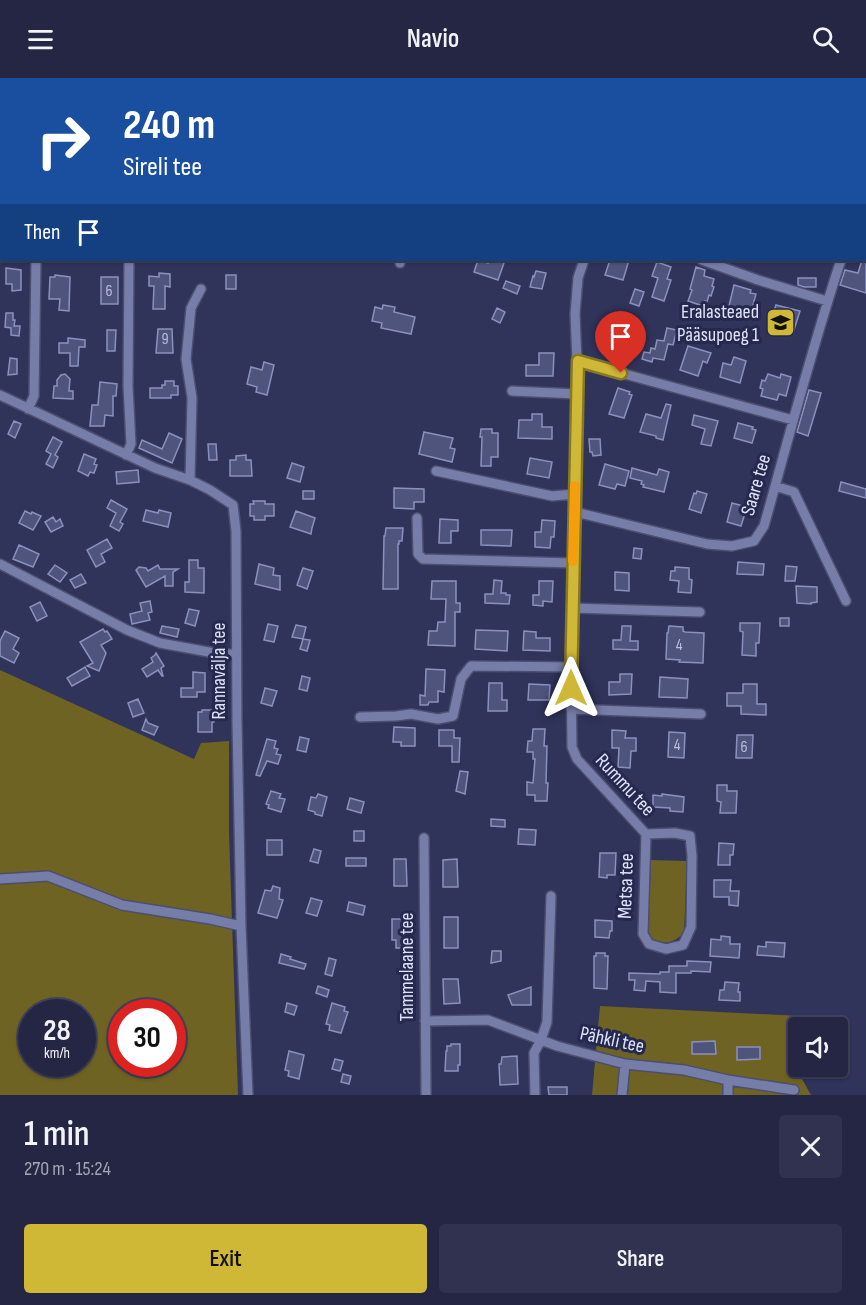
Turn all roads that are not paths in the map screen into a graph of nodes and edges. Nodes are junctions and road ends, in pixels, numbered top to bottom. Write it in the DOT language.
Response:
graph roads {
  1 [pos="36,261"];
  2 [pos="129,261"];
  3 [pos="584,261"];
  4 [pos="705,261"];
  5 [pos="841,261"];
  6 [pos="201,289"];
  7 [pos="827,302"];
  8 [pos="578,361"];
  9 [pos="512,391"];
  10 [pos="577,394"];
  11 [pos="0,395"];
  12 [pos="28,409"];
  13 [pos="793,420"];
  14 [pos="126,454"];
  15 [pos="436,471"];
  16 [pos="190,480"];
  17 [pos="775,486"];
  18 [pos="574,494"];
  19 [pos="575,512"];
  20 [pos="417,518"];
  21 [pos="573,563"];
  22 [pos="0,564"];
  23 [pos="846,601"];
  24 [pos="572,608"];
  25 [pos="699,612"];
  26 [pos="237,654"];
  27 [pos="571,668"];
  28 [pos="571,709"];
  29 [pos="701,714"];
  30 [pos="360,717"];
  31 [pos="646,834"];
  32 [pos="424,838"];
  33 [pos="0,879"];
  34 [pos="551,896"];
  35 [pos="241,926"];
  36 [pos="425,1021"];
  37 [pos="541,1040"];
  38 [pos="625,1064"];
  39 [pos="728,1080"];
  40 [pos="794,1090"];
  41 [pos="248,1095"];
  42 [pos="426,1095"];
  43 [pos="535,1095"];
  44 [pos="622,1095"];
  45 [pos="728,1095"];
  1 -- 12 [label="street"];
  2 -- 14 [label="street"];
  3 -- 8 [label="street, Rummu tee"];
  4 -- 7 [label="street"];
  5 -- 7 [label="street, Saare tee"];
  6 -- 16 [label="street"];
  7 -- 13 [label="street, Saare tee"];
  8 -- 10 [label="street, Rummu tee"];
  8 -- 13 [label="street"];
  9 -- 10 [label="street"];
  10 -- 18 [label="street, Rummu tee"];
  11 -- 12 [label="street, Rannavälja tee"];
  12 -- 14 [label="street, Rannavälja tee"];
  13 -- 17 [label="street, Saare tee"];
  14 -- 16 [label="street, Rannavälja tee"];
  15 -- 18 [label="street"];
  16 -- 26 [label="street, Rannavälja tee"];
  17 -- 19 [label="street, Saare tee"];
  17 -- 23 [label="street"];
  18 -- 19 [label="street, Rummu tee"];
  19 -- 21 [label="street, Rummu tee"];
  20 -- 21 [label="street"];
  21 -- 24 [label="street, Rummu tee"];
  22 -- 26 [label="street"];
  24 -- 25 [label="street"];
  24 -- 27 [label="street, Rummu tee"];
  26 -- 35 [label="street, Rannavälja tee"];
  27 -- 28 [label="street, Rummu tee"];
  27 -- 30 [label="street"];
  28 -- 29 [label="street"];
  28 -- 31 [label="street, Rummu tee"];
  31 -- 31 [label="street, Metsa tee"];
  32 -- 36 [label="street, Tammelaane tee"];
  33 -- 35 [label="street"];
  34 -- 37 [label="street"];
  35 -- 41 [label="street, Rannavälja tee"];
  36 -- 37 [label="street, Pähkli tee"];
  36 -- 42 [label="street, Tammelaane tee"];
  37 -- 38 [label="street, Pähkli tee"];
  37 -- 43 [label="street"];
  38 -- 39 [label="street, Pähkli tee"];
  38 -- 44 [label="street"];
  39 -- 40 [label="street, Pähkli tee"];
  39 -- 45 [label="street"];
}
